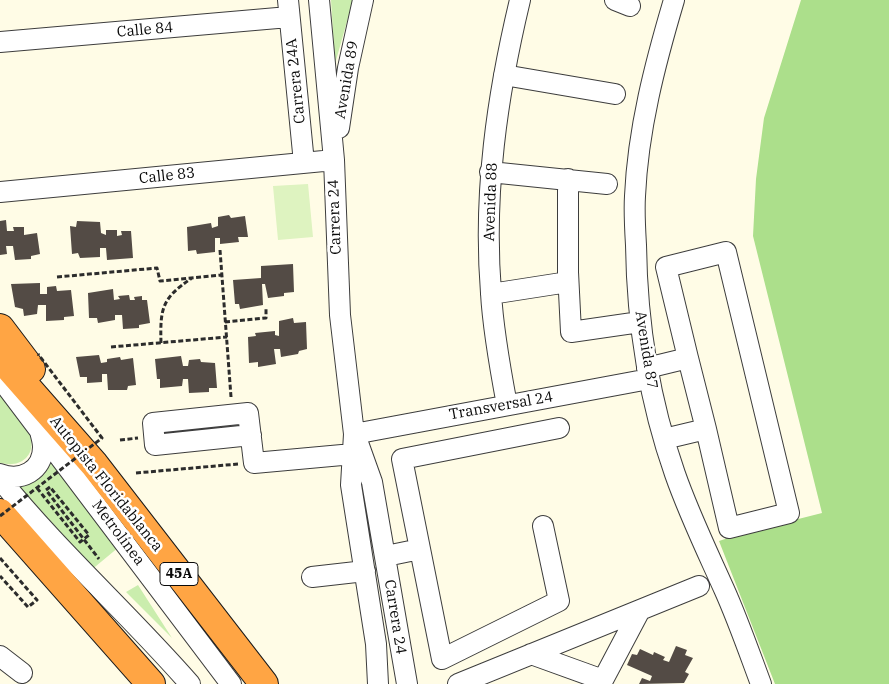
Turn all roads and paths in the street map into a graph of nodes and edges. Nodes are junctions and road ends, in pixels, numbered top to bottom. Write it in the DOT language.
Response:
graph roads {
  1 [pos="319,0"];
  2 [pos="363,0"];
  3 [pos="520,0"];
  4 [pos="674,0"];
  5 [pos="288,8"];
  6 [pos="0,42"];
  7 [pos="348,68"];
  8 [pos="326,69"];
  9 [pos="504,75"];
  10 [pos="615,94"];
  11 [pos="334,160"];
  12 [pos="304,163"];
  13 [pos="490,172"];
  14 [pos="568,180"];
  15 [pos="607,184"];
  16 [pos="0,192"];
  17 [pos="220,250"];
  18 [pos="222,275"];
  19 [pos="57,277"];
  20 [pos="193,278"];
  21 [pos="568,282"];
  22 [pos="491,294"];
  23 [pos="266,309"];
  24 [pos="225,322"];
  25 [pos="640,322"];
  26 [pos="0,328"];
  27 [pos="227,337"];
  28 [pos="161,343"];
  29 [pos="111,347"];
  30 [pos="38,354"];
  31 [pos="0,357"];
  32 [pos="688,358"];
  33 [pos="648,374"];
  34 [pos="0,378"];
  35 [pos="507,405"];
  36 [pos="241,414"];
  37 [pos="559,428"];
  38 [pos="706,430"];
  39 [pos="40,431"];
  40 [pos="354,434"];
  41 [pos="251,435"];
  42 [pos="664,439"];
  43 [pos="353,454"];
  44 [pos="254,463"];
  45 [pos="94,464"];
  46 [pos="136,473"];
  47 [pos="0,474"];
  48 [pos="0,479"];
  49 [pos="37,488"];
  50 [pos="0,514"];
  51 [pos="543,526"];
  52 [pos="420,549"];
  53 [pos="386,556"];
  54 [pos="0,558"];
  55 [pos="104,566"];
  56 [pos="364,571"];
  57 [pos="0,576"];
  58 [pos="312,577"];
  59 [pos="699,586"];
  60 [pos="640,610"];
  61 [pos="531,654"];
  62 [pos="0,656"];
  63 [pos="22,673"];
  64 [pos="151,684"];
  65 [pos="190,684"];
  66 [pos="231,684"];
  67 [pos="264,684"];
  68 [pos="378,684"];
  69 [pos="407,684"];
  70 [pos="458,684"];
  71 [pos="761,684"];
  1 -- 8 [label="street, Carrera 24"];
  2 -- 7 [label="street, Avenida 89"];
  3 -- 9 [label="street, Avenida 88"];
  4 -- 25 [label="street, Avenida 87"];
  5 -- 6 [label="street, Calle 84"];
  5 -- 12 [label="street, Carrera 24A"];
  7 -- 8 [label="street"];
  7 -- 11 [label="street, Avenida 89"];
  8 -- 11 [label="street, Carrera 24"];
  9 -- 10 [label="street"];
  9 -- 13 [label="street, Avenida 88"];
  11 -- 12 [label="street, Calle 83"];
  11 -- 40 [label="street, Carrera 24"];
  12 -- 16 [label="street, Calle 83"];
  13 -- 14 [label="street"];
  13 -- 22 [label="street, Avenida 88"];
  14 -- 15 [label="street"];
  14 -- 21 [label="street"];
  17 -- 18 [label="path"];
  18 -- 20 [label="path"];
  18 -- 24 [label="path"];
  19 -- 20 [label="path"];
  20 -- 28 [label="path"];
  21 -- 22 [label="street"];
  21 -- 25 [label="street"];
  22 -- 35 [label="street, Avenida 88"];
  23 -- 24 [label="path"];
  24 -- 27 [label="path"];
  25 -- 33 [label="street, Avenida 87"];
  26 -- 45 [label="highway, 45A"];
  27 -- 28 [label="path"];
  27 -- 36 [label="path"];
  28 -- 29 [label="path"];
  30 -- 49 [label="path, bridge"];
  31 -- 45 [label="highway, Autopista Floridablanca / 45A"];
  32 -- 33 [label="street, Transversal 24"];
  32 -- 38 [label="street"];
  32 -- 38 [label="street"];
  33 -- 35 [label="street, Transversal 24"];
  33 -- 42 [label="street, Avenida 87"];
  34 -- 39 [label="street, Metrolínea"];
  35 -- 40 [label="street, Transversal 24"];
  36 -- 41 [label="street"];
  36 -- 41 [label="street"];
  37 -- 52 [label="street"];
  38 -- 42 [label="street"];
  39 -- 47 [label="street"];
  39 -- 66 [label="street, Metrolínea"];
  40 -- 43 [label="street, Carrera 24"];
  40 -- 53 [label="street, Carrera 24"];
  41 -- 44 [label="street"];
  42 -- 71 [label="street, Avenida 87"];
  43 -- 44 [label="street"];
  43 -- 56 [label="street, Carrera 24"];
  44 -- 46 [label="path"];
  45 -- 67 [label="highway, Autopista Floridablanca / 45A"];
  48 -- 65 [label="street"];
  49 -- 50 [label="path, bridge"];
  49 -- 55 [label="path, bridge"];
  50 -- 64 [label="highway"];
  51 -- 52 [label="street"];
  52 -- 53 [label="street"];
  53 -- 69 [label="street, Carrera 24"];
  54 -- 57 [label="path"];
  56 -- 58 [label="street"];
  56 -- 68 [label="street, Carrera 24"];
  59 -- 60 [label="street"];
  60 -- 61 [label="street"];
  60 -- 61 [label="street"];
  61 -- 70 [label="street"];
  62 -- 63 [label="street"];
}
